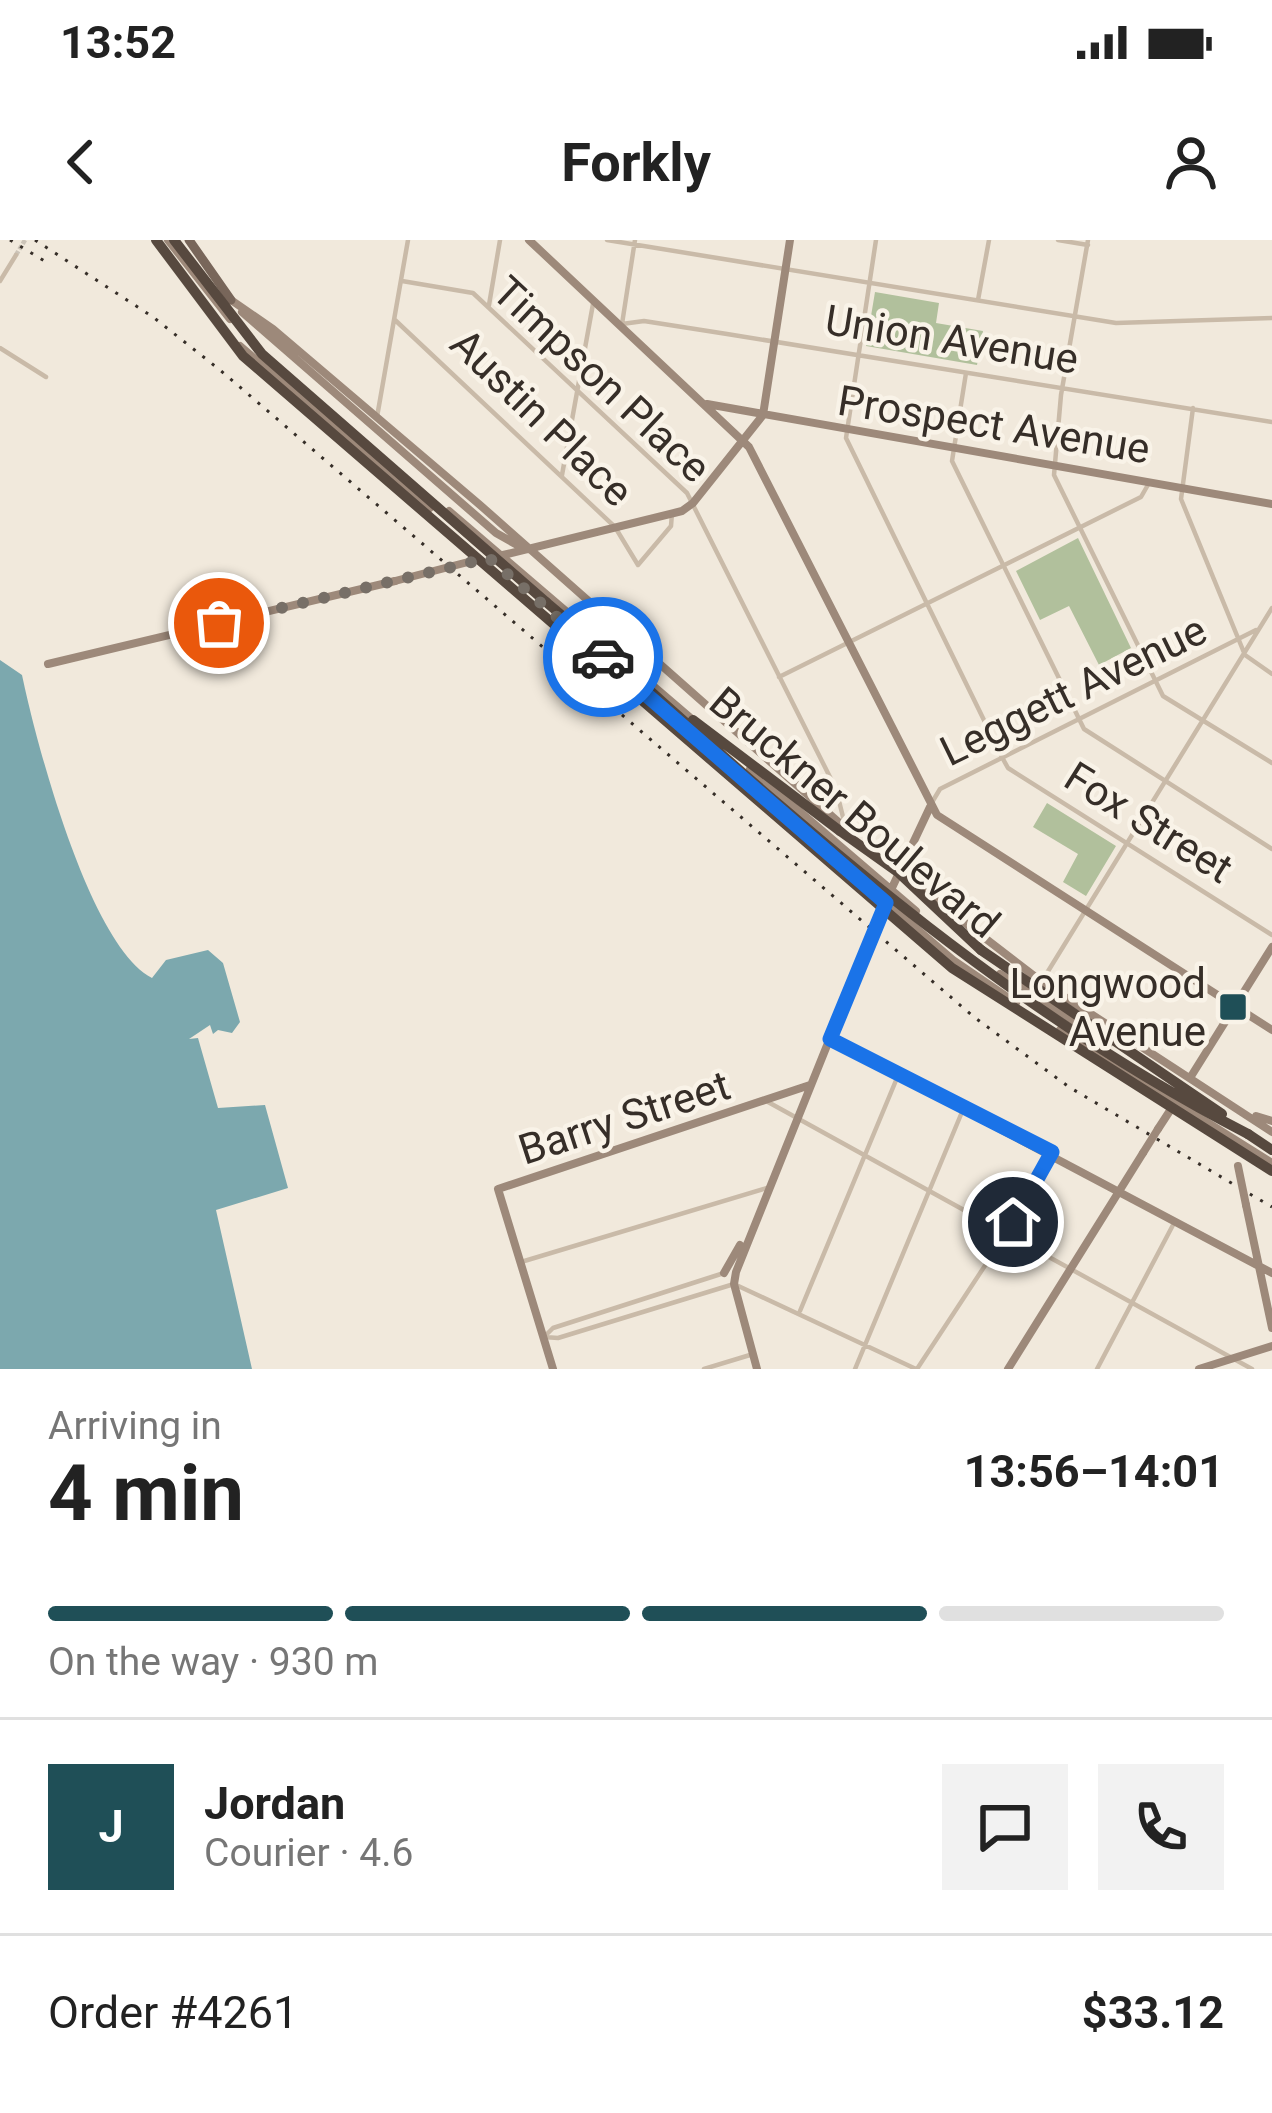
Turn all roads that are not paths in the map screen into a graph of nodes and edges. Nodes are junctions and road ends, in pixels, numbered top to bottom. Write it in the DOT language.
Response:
graph roads {
  1 [pos="164,240"];
  2 [pos="189,240"];
  3 [pos="408,240"];
  4 [pos="500,240"];
  5 [pos="529,240"];
  6 [pos="607,240"];
  7 [pos="790,240"];
  8 [pos="876,240"];
  9 [pos="989,240"];
  10 [pos="1058,240"];
  11 [pos="635,242"];
  12 [pos="540,243"];
  13 [pos="1088,243"];
  14 [pos="16,255"];
  15 [pos="786,269"];
  16 [pos="0,281"];
  17 [pos="402,281"];
  18 [pos="869,283"];
  19 [pos="194,289"];
  20 [pos="231,300"];
  21 [pos="594,300"];
  22 [pos="978,300"];
  23 [pos="488,307"];
  24 [pos="223,312"];
  25 [pos="1076,317"];
  26 [pos="1272,318"];
  27 [pos="395,320"];
  28 [pos="622,324"];
  29 [pos="774,341"];
  30 [pos="0,348"];
  31 [pos="857,356"];
  32 [pos="966,374"];
  33 [pos="46,377"];
  34 [pos="1064,388"];
  35 [pos="310,389"];
  36 [pos="577,389"];
  37 [pos="706,404"];
  38 [pos="1193,408"];
  39 [pos="763,415"];
  40 [pos="376,417"];
  41 [pos="1272,422"];
  42 [pos="335,427"];
  43 [pos="845,430"];
  44 [pos="746,442"];
  45 [pos="954,448"];
  46 [pos="1052,464"];
  47 [pos="562,475"];
  48 [pos="1150,481"];
  49 [pos="1181,486"];
  50 [pos="693,503"];
  51 [pos="1272,504"];
  52 [pos="672,513"];
  53 [pos="616,527"];
  54 [pos="1081,527"];
  55 [pos="525,550"];
  56 [pos="501,555"];
  57 [pos="489,558"];
  58 [pos="1003,566"];
  59 [pos="926,603"];
  60 [pos="1272,608"];
  61 [pos="1261,626"];
  62 [pos="849,642"];
  63 [pos="1239,642"];
  64 [pos="1245,656"];
  65 [pos="48,664"];
  66 [pos="1272,674"];
  67 [pos="778,677"];
  68 [pos="638,679"];
  69 [pos="1157,682"];
  70 [pos="1080,721"];
  71 [pos="1205,721"];
  72 [pos="1003,759"];
  73 [pos="1272,763"];
  74 [pos="1165,782"];
  75 [pos="930,806"];
  76 [pos="843,830"];
  77 [pos="1127,843"];
  78 [pos="1272,849"];
  79 [pos="899,873"];
  80 [pos="892,888"];
  81 [pos="884,908"];
  82 [pos="1084,912"];
  83 [pos="1272,934"];
  84 [pos="1272,946"];
  85 [pos="1042,982"];
  86 [pos="1033,996"];
  87 [pos="1235,1006"];
  88 [pos="1025,1009"];
  89 [pos="1272,1030"];
  90 [pos="832,1034"];
  91 [pos="899,1073"];
  92 [pos="1191,1076"];
  93 [pos="810,1085"];
  94 [pos="1182,1091"];
  95 [pos="768,1102"];
  96 [pos="1175,1102"];
  97 [pos="964,1107"];
  98 [pos="1249,1113"];
  99 [pos="796,1117"];
  100 [pos="1272,1121"];
  101 [pos="1272,1132"];
  102 [pos="1242,1134"];
  103 [pos="1272,1148"];
  104 [pos="1052,1152"];
  105 [pos="865,1156"];
  106 [pos="1272,1167"];
  107 [pos="767,1188"];
  108 [pos="929,1190"];
  109 [pos="1120,1190"];
  110 [pos="1176,1220"];
  111 [pos="1006,1232"];
  112 [pos="748,1234"];
  113 [pos="520,1262"];
  114 [pos="1258,1265"];
  115 [pos="1071,1268"];
  116 [pos="724,1273"];
  117 [pos="1272,1273"];
  118 [pos="734,1283"];
  119 [pos="1132,1301"];
  120 [pos="800,1311"];
  121 [pos="1272,1328"];
  122 [pos="544,1337"];
  123 [pos="865,1344"];
  124 [pos="1272,1346"];
  125 [pos="753,1354"];
  126 [pos="1233,1358"];
  127 [pos="554,1369"];
  128 [pos="704,1369"];
  129 [pos="758,1369"];
  130 [pos="855,1369"];
  131 [pos="916,1369"];
  132 [pos="1008,1369"];
  133 [pos="1097,1369"];
  134 [pos="1198,1369"];
  135 [pos="1252,1369"];
  1 -- 19 [label="main road, Bruckner Boulevard"];
  1 -- 24 [label="main road, Bruckner Boulevard"];
  1 -- 68 [label="highway, bridge"];
  1 -- 106 [label="highway, bridge"];
  2 -- 20 [label="main road, Bruckner Boulevard"];
  3 -- 17 [label="street"];
  4 -- 23 [label="street"];
  5 -- 12 [label="main road"];
  6 -- 11 [label="street"];
  7 -- 15 [label="main road"];
  8 -- 18 [label="street"];
  9 -- 22 [label="street"];
  10 -- 13 [label="street"];
  11 -- 15 [label="street"];
  11 -- 28 [label="street"];
  12 -- 21 [label="main road"];
  13 -- 25 [label="street"];
  14 -- 16 [label="street"];
  15 -- 18 [label="street"];
  15 -- 29 [label="main road"];
  17 -- 23 [label="street, Timpson Place"];
  17 -- 27 [label="street"];
  18 -- 22 [label="street"];
  18 -- 31 [label="street"];
  19 -- 24 [label="main road"];
  19 -- 42 [label="main road, Bruckner Boulevard"];
  20 -- 40 [label="main road, Bruckner Boulevard"];
  20 -- 55 [label="main road, Bruckner Boulevard"];
  21 -- 28 [label="main road"];
  21 -- 36 [label="street"];
  22 -- 25 [label="street"];
  23 -- 36 [label="street, Timpson Place"];
  24 -- 35 [label="main road, Bruckner Boulevard"];
  25 -- 26 [label="street"];
  25 -- 34 [label="street"];
  27 -- 40 [label="street"];
  27 -- 47 [label="street, Austin Place"];
  28 -- 29 [label="street, Union Avenue"];
  28 -- 37 [label="main road"];
  29 -- 31 [label="street, Union Avenue"];
  29 -- 39 [label="main road"];
  30 -- 33 [label="street"];
  31 -- 32 [label="street, Union Avenue"];
  31 -- 43 [label="street"];
  32 -- 34 [label="street, Union Avenue"];
  32 -- 45 [label="street"];
  34 -- 38 [label="street, Union Avenue"];
  34 -- 46 [label="street"];
  35 -- 42 [label="main road"];
  35 -- 56 [label="main road, Bruckner Boulevard"];
  36 -- 47 [label="street"];
  36 -- 50 [label="street, Timpson Place"];
  37 -- 39 [label="main road, Prospect Avenue"];
  37 -- 44 [label="main road"];
  38 -- 41 [label="street, Union Avenue"];
  38 -- 49 [label="street"];
  39 -- 43 [label="main road, Prospect Avenue"];
  39 -- 44 [label="main road"];
  40 -- 55 [label="main road, Bruckner Boulevard"];
  42 -- 57 [label="main road, Bruckner Boulevard"];
  43 -- 45 [label="main road, Prospect Avenue"];
  43 -- 59 [label="street, Fox Street"];
  44 -- 50 [label="main road"];
  44 -- 62 [label="main road"];
  45 -- 46 [label="main road, Prospect Avenue"];
  45 -- 58 [label="street"];
  46 -- 48 [label="main road, Prospect Avenue"];
  46 -- 54 [label="street"];
  47 -- 53 [label="street, Austin Place"];
  48 -- 49 [label="main road, Prospect Avenue"];
  48 -- 54 [label="street"];
  49 -- 51 [label="main road, Prospect Avenue"];
  49 -- 63 [label="street"];
  50 -- 52 [label="main road"];
  50 -- 67 [label="street, Timpson Place"];
  52 -- 53 [label="main road"];
  52 -- 53 [label="street, Austin Place"];
  53 -- 55 [label="main road"];
  54 -- 58 [label="street"];
  54 -- 69 [label="street"];
  55 -- 56 [label="main road"];
  55 -- 76 [label="main road, Bruckner Boulevard"];
  56 -- 57 [label="main road"];
  56 -- 80 [label="main road, Bruckner Boulevard"];
  57 -- 65 [label="main road, bridge"];
  57 -- 81 [label="main road, Bruckner Boulevard"];
  58 -- 59 [label="street"];
  58 -- 70 [label="street"];
  59 -- 62 [label="street"];
  59 -- 72 [label="street, Fox Street"];
  60 -- 61 [label="street"];
  61 -- 63 [label="street, Leggett Avenue"];
  61 -- 64 [label="street"];
  62 -- 67 [label="street"];
  62 -- 75 [label="main road"];
  63 -- 64 [label="street"];
  63 -- 69 [label="street, Leggett Avenue"];
  64 -- 66 [label="street"];
  64 -- 71 [label="street"];
  67 -- 76 [label="street, Timpson Place"];
  68 -- 76 [label="highway, bridge"];
  68 -- 102 [label="highway, bridge"];
  69 -- 70 [label="street, Leggett Avenue"];
  69 -- 71 [label="street"];
  70 -- 72 [label="street, Leggett Avenue"];
  70 -- 74 [label="street"];
  71 -- 73 [label="street"];
  71 -- 74 [label="street"];
  72 -- 75 [label="street, Leggett Avenue"];
  72 -- 77 [label="street, Fox Street"];
  74 -- 77 [label="street"];
  74 -- 78 [label="street"];
  75 -- 79 [label="main road, Leggett Avenue"];
  75 -- 82 [label="main road"];
  76 -- 79 [label="highway"];
  77 -- 82 [label="street"];
  77 -- 83 [label="street, Fox Street"];
  79 -- 80 [label="main road, Leggett Avenue"];
  79 -- 85 [label="main road, Bruckner Boulevard"];
  79 -- 102 [label="highway, bridge"];
  80 -- 81 [label="main road, Leggett Avenue"];
  80 -- 86 [label="main road, Bruckner Boulevard"];
  81 -- 88 [label="main road, Bruckner Boulevard"];
  81 -- 90 [label="main road, Leggett Avenue, bridge"];
  82 -- 85 [label="street"];
  82 -- 87 [label="main road"];
  84 -- 87 [label="main road"];
  85 -- 86 [label="street"];
  85 -- 92 [label="main road, Bruckner Boulevard"];
  86 -- 88 [label="street"];
  86 -- 94 [label="main road, Bruckner Boulevard"];
  87 -- 89 [label="main road"];
  87 -- 92 [label="main road"];
  88 -- 96 [label="main road, Bruckner Boulevard"];
  90 -- 91 [label="main road"];
  90 -- 93 [label="main road, Leggett Avenue"];
  91 -- 97 [label="main road"];
  91 -- 105 [label="street"];
  92 -- 94 [label="main road"];
  92 -- 98 [label="main road, Bruckner Boulevard"];
  93 -- 95 [label="main road, Barry Street"];
  93 -- 99 [label="main road, Leggett Avenue"];
  94 -- 96 [label="main road"];
  94 -- 102 [label="main road, Bruckner Boulevard"];
  95 -- 99 [label="street, Barry Street"];
  95 -- 113 [label="main road, Barry Street"];
  96 -- 102 [label="main road, Bruckner Boulevard"];
  96 -- 109 [label="main road, bridge"];
  97 -- 104 [label="main road"];
  97 -- 108 [label="street"];
  98 -- 100 [label="main road, Bruckner Boulevard"];
  98 -- 101 [label="main road, Bruckner Boulevard"];
  98 -- 102 [label="main road"];
  99 -- 105 [label="street, Barry Street"];
  99 -- 107 [label="main road, Leggett Avenue"];
  102 -- 103 [label="highway"];
  102 -- 106 [label="main road, Bruckner Boulevard"];
  102 -- 114 [label="main road, bridge"];
  104 -- 109 [label="main road"];
  104 -- 111 [label="street"];
  105 -- 108 [label="street, Barry Street"];
  105 -- 120 [label="street"];
  107 -- 112 [label="main road, Leggett Avenue"];
  107 -- 113 [label="street"];
  108 -- 111 [label="street, Barry Street"];
  108 -- 123 [label="street"];
  109 -- 110 [label="main road"];
  109 -- 115 [label="main road"];
  110 -- 114 [label="main road"];
  110 -- 119 [label="street"];
  111 -- 115 [label="street, Barry Street"];
  111 -- 131 [label="street"];
  112 -- 116 [label="main road"];
  112 -- 118 [label="main road, Leggett Avenue"];
  113 -- 122 [label="main road"];
  114 -- 117 [label="main road"];
  114 -- 121 [label="main road"];
  115 -- 119 [label="street, Barry Street"];
  115 -- 132 [label="main road"];
  116 -- 122 [label="street"];
  118 -- 120 [label="street"];
  118 -- 122 [label="street"];
  118 -- 125 [label="main road"];
  119 -- 126 [label="street, Barry Street"];
  119 -- 133 [label="street"];
  120 -- 123 [label="street"];
  122 -- 127 [label="main road"];
  123 -- 130 [label="street"];
  123 -- 131 [label="street"];
  124 -- 126 [label="main road"];
  125 -- 128 [label="street"];
  125 -- 129 [label="main road"];
  126 -- 134 [label="main road"];
  126 -- 135 [label="street, Barry Street"];
}
